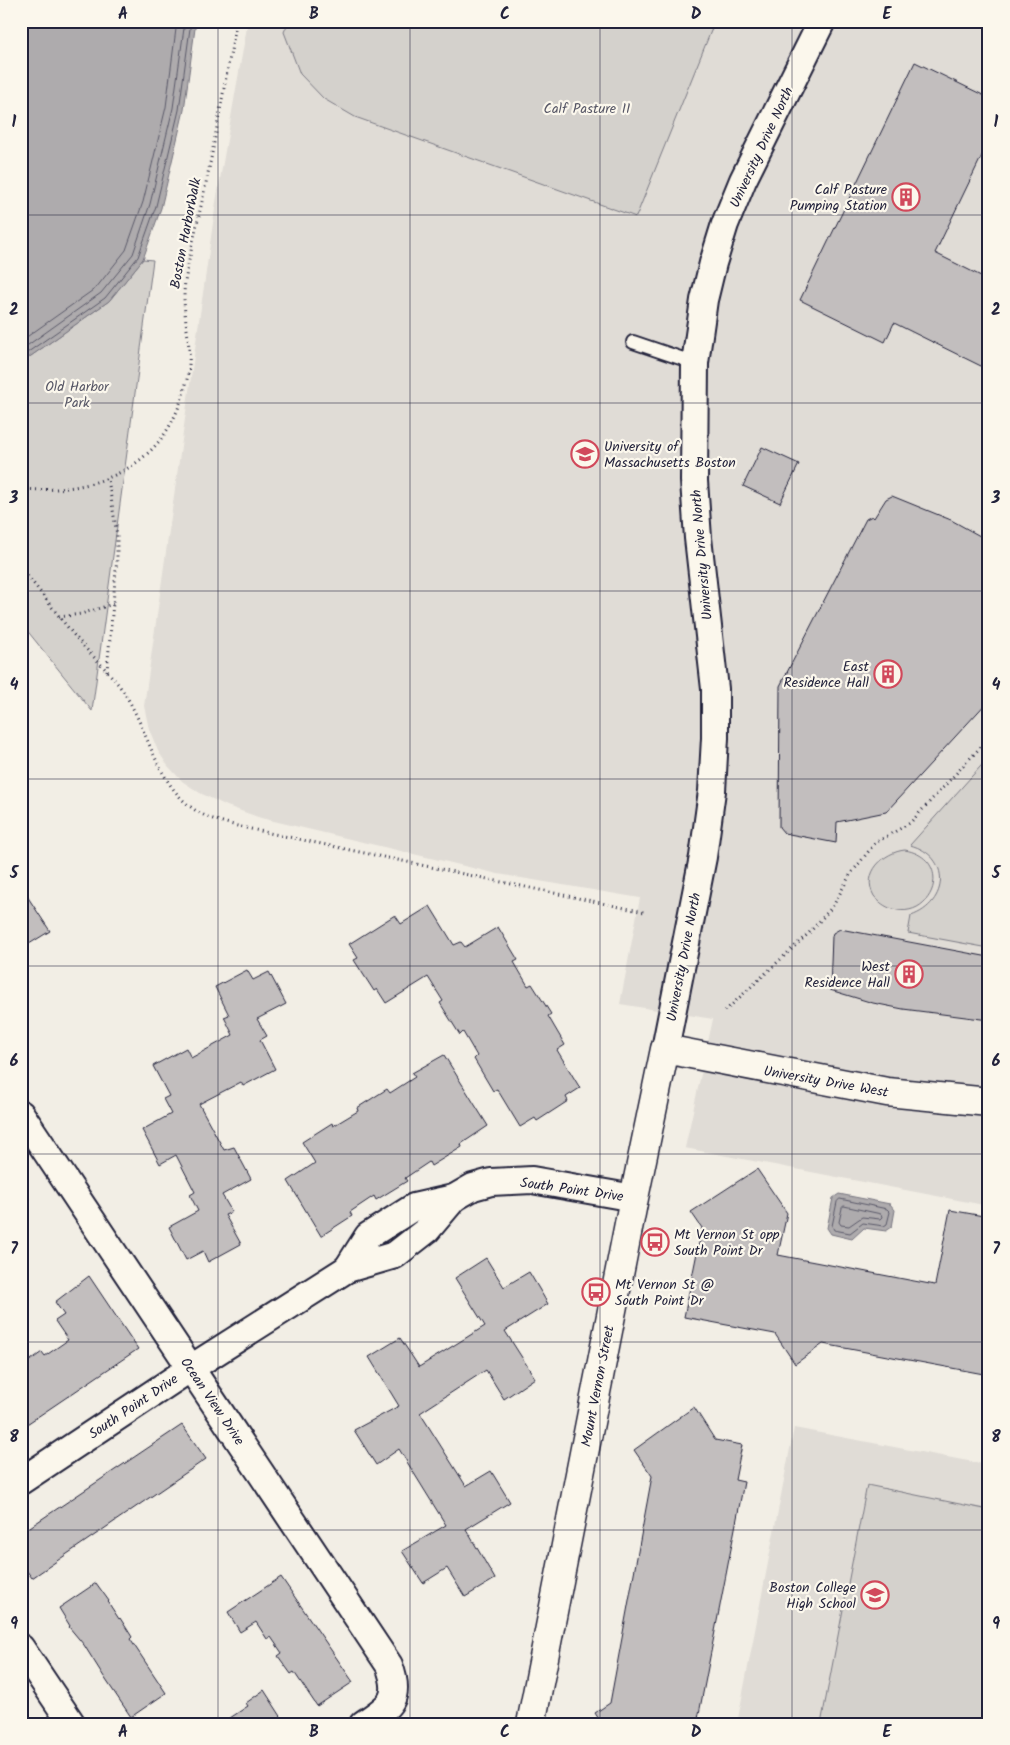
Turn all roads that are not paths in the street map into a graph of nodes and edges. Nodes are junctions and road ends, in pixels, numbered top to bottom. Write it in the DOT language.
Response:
graph roads {
  1 [pos="822,21"];
  2 [pos="633,342"];
  3 [pos="695,363"];
  4 [pos="665,1049"];
  5 [pos="989,1102"];
  6 [pos="21,1114"];
  7 [pos="634,1198"];
  8 [pos="191,1368"];
  9 [pos="21,1481"];
  10 [pos="21,1648"];
  11 [pos="72,1724"];
  12 [pos="363,1724"];
  13 [pos="530,1724"];
  1 -- 3 [label="street, University Drive North"];
  2 -- 3 [label="lane"];
  3 -- 4 [label="street, University Drive North"];
  4 -- 5 [label="street, University Drive West"];
  4 -- 7 [label="street, Mount Vernon Street"];
  6 -- 8 [label="street, Ocean View Drive"];
  7 -- 8 [label="street, South Point Drive"];
  7 -- 13 [label="street, Mount Vernon Street"];
  8 -- 9 [label="street, South Point Drive"];
  8 -- 12 [label="street, Ocean View Drive"];
  10 -- 11 [label="street"];
}
